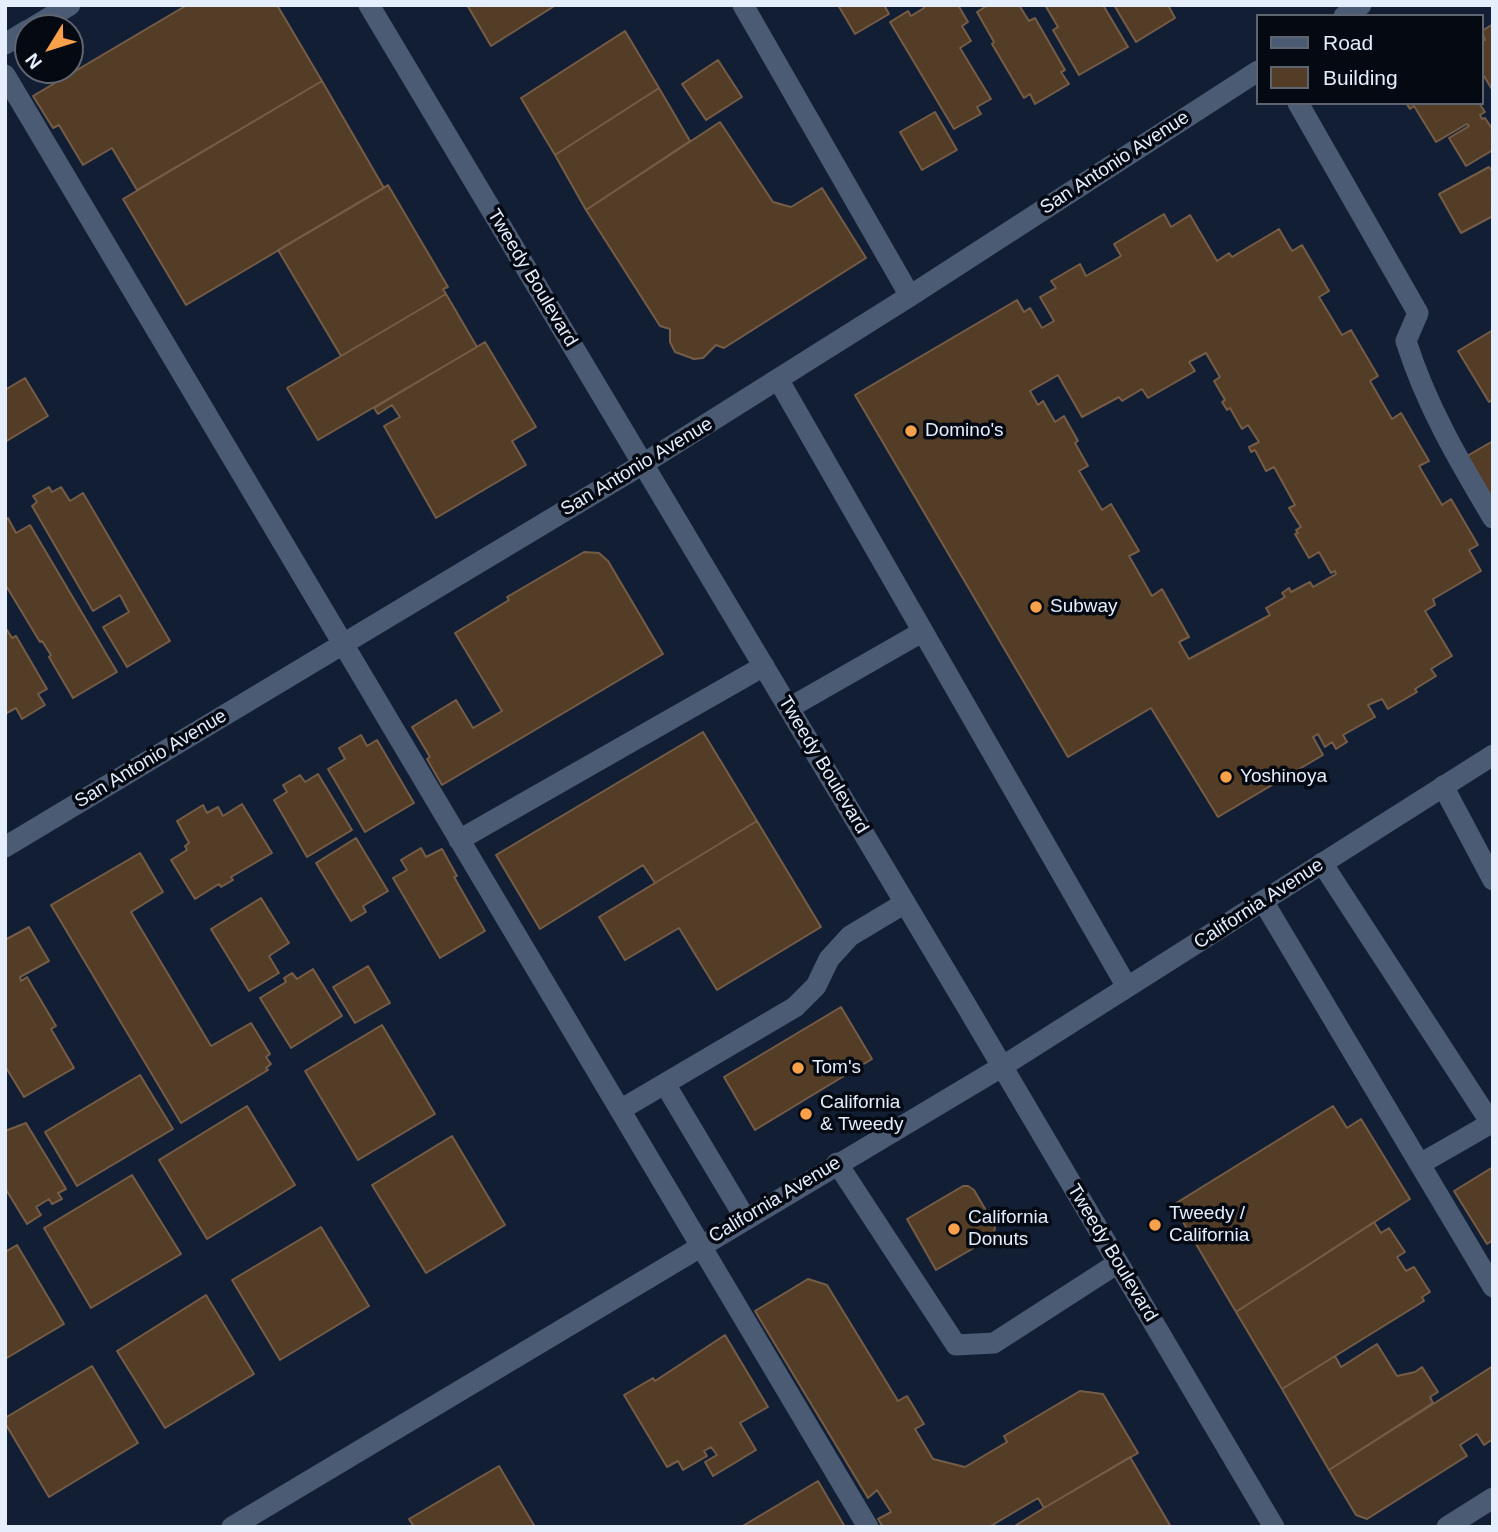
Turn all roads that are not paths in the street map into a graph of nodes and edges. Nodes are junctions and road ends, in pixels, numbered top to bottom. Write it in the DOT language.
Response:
graph roads {
  1 [pos="369,5"];
  2 [pos="743,5"];
  3 [pos="1256,72"];
  4 [pos="5,75"];
  5 [pos="1299,105"];
  6 [pos="910,296"];
  7 [pos="778,379"];
  8 [pos="643,464"];
  9 [pos="1493,518"];
  10 [pos="922,632"];
  11 [pos="343,643"];
  12 [pos="764,666"];
  13 [pos="789,708"];
  14 [pos="1493,755"];
  15 [pos="1443,786"];
  16 [pos="459,840"];
  17 [pos="5,847"];
  18 [pos="1322,863"];
  19 [pos="1493,880"];
  20 [pos="1263,901"];
  21 [pos="905,903"];
  22 [pos="1127,987"];
  23 [pos="1003,1066"];
  24 [pos="665,1084"];
  25 [pos="620,1111"];
  26 [pos="1492,1122"];
  27 [pos="837,1163"];
  28 [pos="1420,1164"];
  29 [pos="745,1218"];
  30 [pos="701,1245"];
  31 [pos="1118,1263"];
  32 [pos="1493,1287"];
  33 [pos="1493,1498"];
  34 [pos="232,1527"];
  35 [pos="868,1527"];
  36 [pos="1274,1527"];
  37 [pos="1447,1527"];
  1 -- 8 [label="main road, Tweedy Boulevard"];
  2 -- 6 [label="main road"];
  3 -- 6 [label="main road, San Antonio Avenue"];
  4 -- 11 [label="main road"];
  5 -- 9 [label="main road"];
  6 -- 7 [label="main road, San Antonio Avenue"];
  7 -- 8 [label="main road, San Antonio Avenue"];
  7 -- 10 [label="main road"];
  8 -- 11 [label="main road, San Antonio Avenue"];
  8 -- 12 [label="main road, Tweedy Boulevard"];
  10 -- 13 [label="main road"];
  10 -- 22 [label="main road"];
  11 -- 16 [label="main road"];
  11 -- 17 [label="main road, San Antonio Avenue"];
  12 -- 13 [label="main road, Tweedy Boulevard"];
  12 -- 16 [label="main road"];
  13 -- 21 [label="main road, Tweedy Boulevard"];
  14 -- 15 [label="main road, California Avenue"];
  15 -- 18 [label="main road, California Avenue"];
  15 -- 19 [label="main road"];
  16 -- 25 [label="main road"];
  18 -- 20 [label="main road, California Avenue"];
  18 -- 26 [label="main road"];
  20 -- 22 [label="main road, California Avenue"];
  20 -- 28 [label="main road"];
  21 -- 23 [label="main road, Tweedy Boulevard"];
  21 -- 24 [label="main road"];
  22 -- 23 [label="main road, California Avenue"];
  23 -- 27 [label="main road, California Avenue"];
  23 -- 31 [label="main road, Tweedy Boulevard"];
  24 -- 25 [label="main road"];
  24 -- 29 [label="main road"];
  25 -- 30 [label="main road"];
  26 -- 28 [label="main road"];
  27 -- 29 [label="main road, California Avenue"];
  27 -- 31 [label="main road"];
  28 -- 32 [label="main road"];
  29 -- 30 [label="main road, California Avenue"];
  30 -- 34 [label="main road, California Avenue"];
  30 -- 35 [label="main road"];
  31 -- 36 [label="main road, Tweedy Boulevard"];
  33 -- 37 [label="main road"];
}
